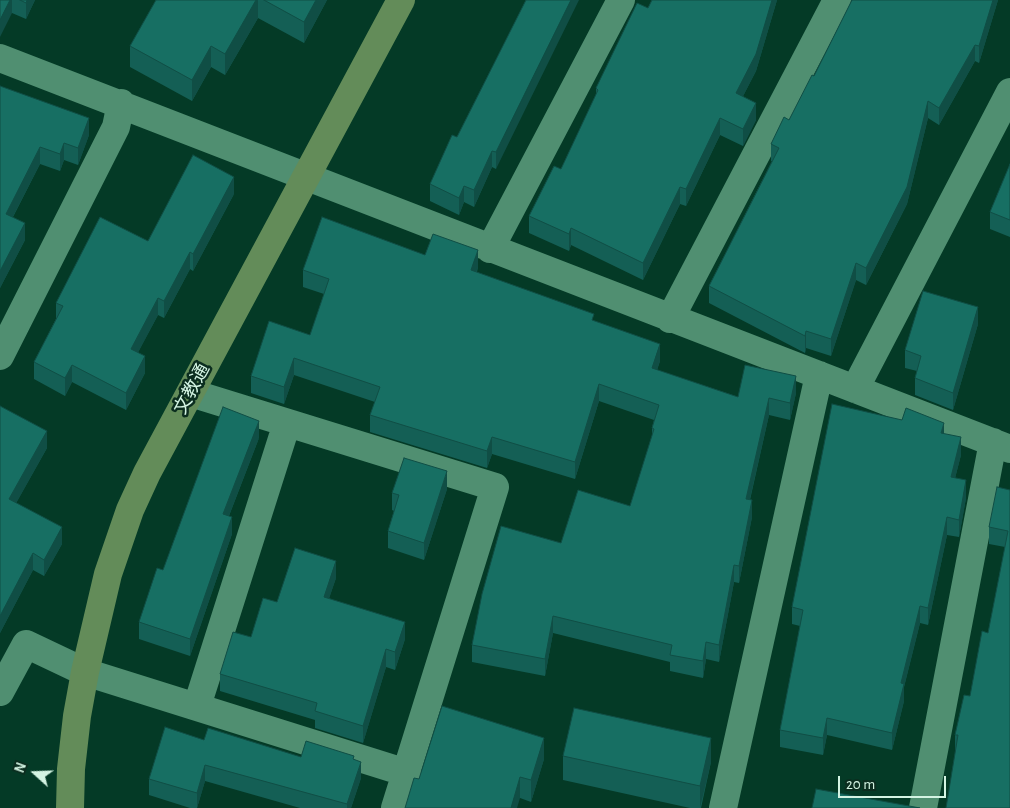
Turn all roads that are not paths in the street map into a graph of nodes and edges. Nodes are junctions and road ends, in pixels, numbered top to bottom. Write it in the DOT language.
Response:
graph roads {
  1 [pos="401,0"];
  2 [pos="621,0"];
  3 [pos="837,0"];
  4 [pos="0,58"];
  5 [pos="1010,92"];
  6 [pos="121,103"];
  7 [pos="305,176"];
  8 [pos="490,249"];
  9 [pos="670,319"];
  10 [pos="0,356"];
  11 [pos="819,375"];
  12 [pos="855,389"];
  13 [pos="191,392"];
  14 [pos="287,423"];
  15 [pos="1002,446"];
  16 [pos="85,672"];
  17 [pos="0,692"];
  18 [pos="197,706"];
  19 [pos="406,772"];
  20 [pos="70,808"];
  21 [pos="395,808"];
  22 [pos="723,808"];
  23 [pos="923,808"];
  1 -- 7 [label="street, 文教通"];
  2 -- 8 [label="street"];
  3 -- 9 [label="street"];
  4 -- 6 [label="street"];
  5 -- 12 [label="street"];
  6 -- 7 [label="street"];
  6 -- 10 [label="street"];
  7 -- 8 [label="street"];
  7 -- 13 [label="street, 文教通"];
  8 -- 9 [label="street"];
  9 -- 11 [label="street"];
  11 -- 12 [label="street"];
  11 -- 22 [label="street"];
  12 -- 15 [label="street"];
  13 -- 14 [label="street"];
  13 -- 16 [label="street, 文教通"];
  14 -- 18 [label="street"];
  14 -- 19 [label="street"];
  15 -- 23 [label="street"];
  16 -- 17 [label="street"];
  16 -- 18 [label="street"];
  16 -- 20 [label="street, 文教通"];
  18 -- 19 [label="street"];
  19 -- 21 [label="street"];
}
